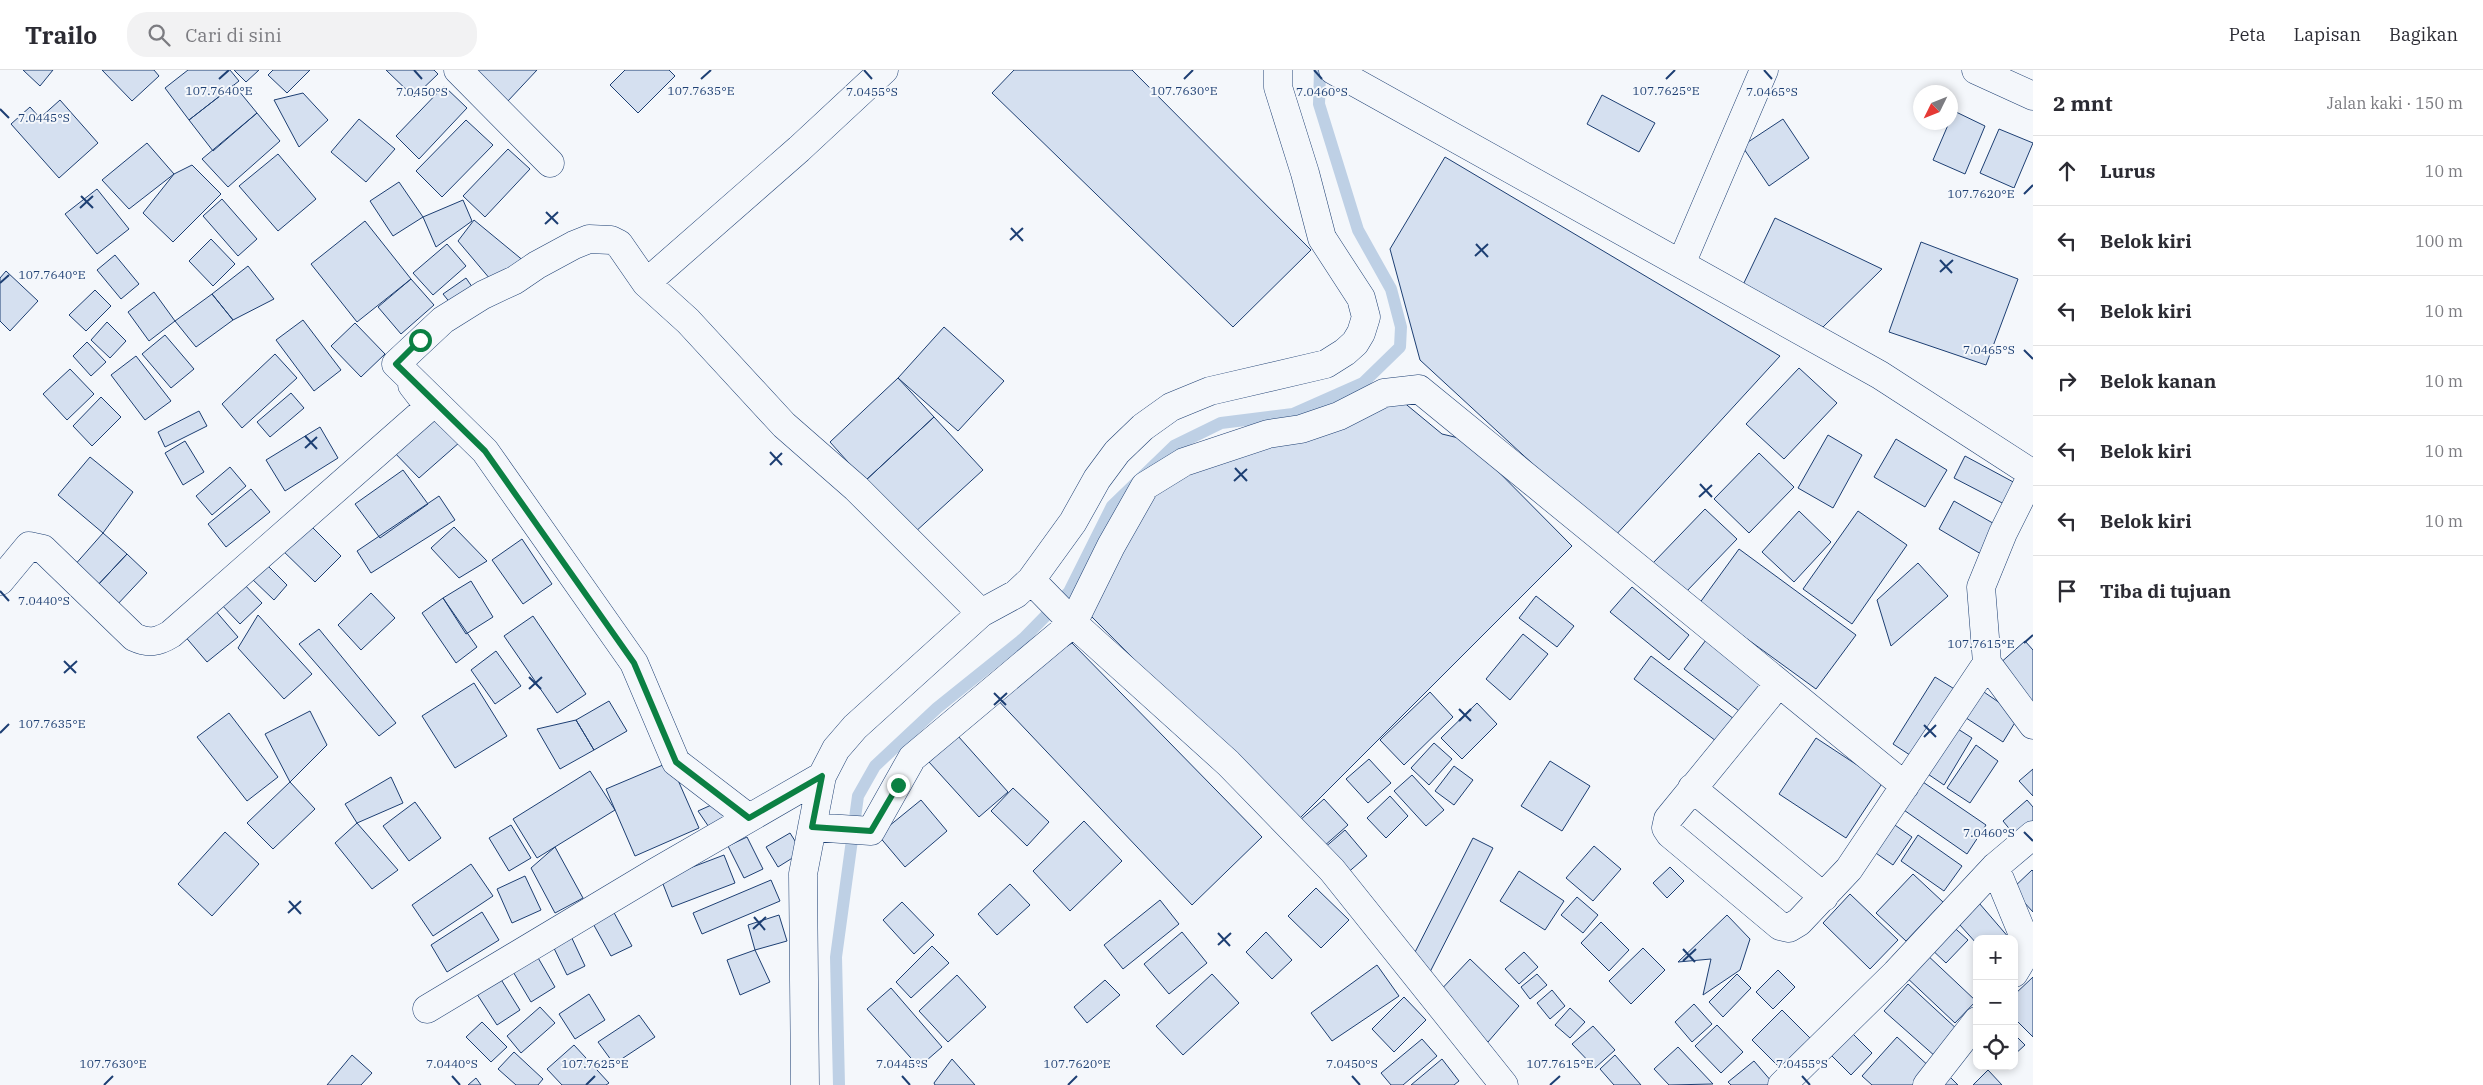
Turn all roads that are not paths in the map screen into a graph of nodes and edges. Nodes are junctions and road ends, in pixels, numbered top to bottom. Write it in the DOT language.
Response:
graph roads {
  1 [pos="458,70"];
  2 [pos="884,70"];
  3 [pos="1278,70"];
  4 [pos="1764,70"];
  5 [pos="1976,70"];
  6 [pos="1337,72"];
  7 [pos="2033,96"];
  8 [pos="550,163"];
  9 [pos="1681,264"];
  10 [pos="646,283"];
  11 [pos="396,364"];
  12 [pos="2033,473"];
  13 [pos="0,581"];
  14 [pos="1050,599"];
  15 [pos="981,613"];
  16 [pos="1987,663"];
  17 [pos="1779,682"];
  18 [pos="2033,725"];
  19 [pos="822,776"];
  20 [pos="1905,786"];
  21 [pos="1692,788"];
  22 [pos="749,818"];
  23 [pos="819,826"];
  24 [pos="2033,835"];
  25 [pos="1996,867"];
  26 [pos="1824,897"];
  27 [pos="2018,967"];
  28 [pos="427,1009"];
  29 [pos="1974,1025"];
  30 [pos="805,1085"];
  31 [pos="1504,1085"];
  32 [pos="1782,1085"];
  33 [pos="1927,1085"];
  1 -- 8 [label="street"];
  2 -- 10 [label="street"];
  3 -- 14 [label="street"];
  4 -- 9 [label="street"];
  5 -- 7 [label="street"];
  6 -- 9 [label="street"];
  9 -- 12 [label="street"];
  10 -- 11 [label="street"];
  10 -- 15 [label="street"];
  11 -- 13 [label="street"];
  11 -- 22 [label="street"];
  12 -- 16 [label="street"];
  14 -- 15 [label="street"];
  14 -- 17 [label="street"];
  14 -- 23 [label="street"];
  14 -- 31 [label="street"];
  15 -- 19 [label="street"];
  16 -- 18 [label="street"];
  16 -- 20 [label="street"];
  17 -- 20 [label="street"];
  17 -- 21 [label="street"];
  19 -- 22 [label="street"];
  19 -- 23 [label="street"];
  20 -- 26 [label="street"];
  21 -- 26 [label="street"];
  21 -- 26 [label="street"];
  22 -- 28 [label="street"];
  23 -- 30 [label="street"];
  24 -- 25 [label="street"];
  25 -- 27 [label="street"];
  25 -- 32 [label="street"];
  29 -- 33 [label="street"];
}
